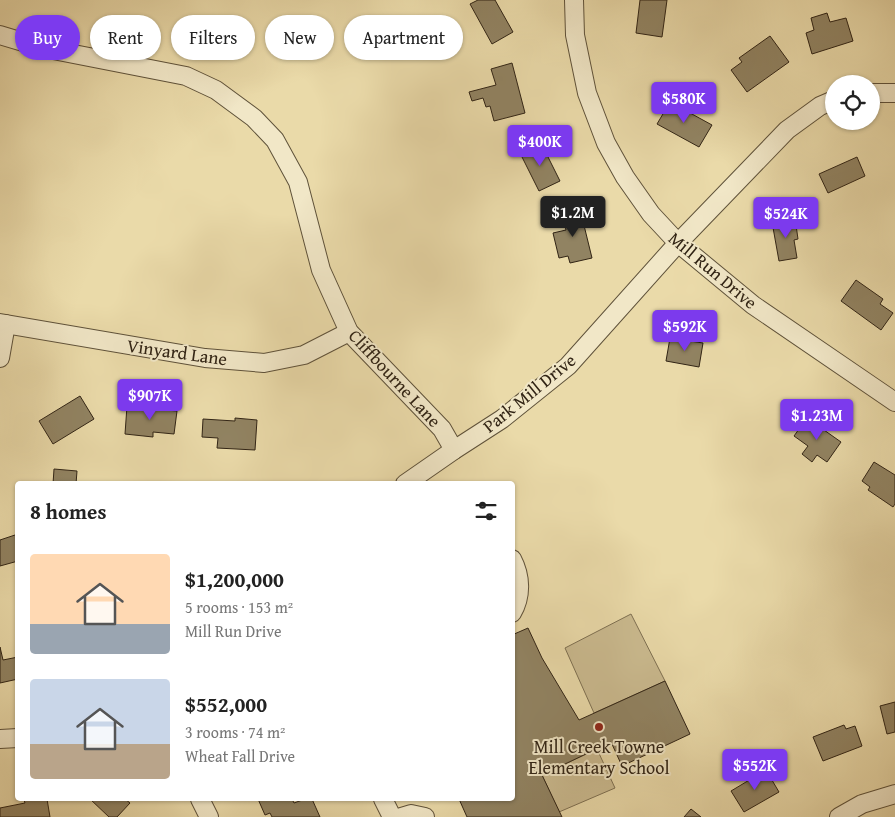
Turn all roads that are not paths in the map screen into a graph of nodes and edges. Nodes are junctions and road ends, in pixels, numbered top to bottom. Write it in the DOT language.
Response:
graph roads {
  1 [pos="574,0"];
  2 [pos="0,35"];
  3 [pos="880,93"];
  4 [pos="895,93"];
  5 [pos="825,104"];
  6 [pos="678,243"];
  7 [pos="3,323"];
  8 [pos="349,332"];
  9 [pos="0,358"];
  10 [pos="895,402"];
  11 [pos="454,450"];
  12 [pos="409,481"];
  13 [pos="515,564"];
  14 [pos="515,608"];
  15 [pos="15,738"];
  16 [pos="0,739"];
  17 [pos="895,794"];
  18 [pos="201,801"];
  19 [pos="384,801"];
  20 [pos="209,817"];
  21 [pos="392,817"];
  22 [pos="401,817"];
  23 [pos="425,817"];
  24 [pos="838,817"];
  1 -- 6 [label="street, Mill Run Drive"];
  2 -- 8 [label="street, Cliffbourne Lane"];
  3 -- 4 [label="street"];
  5 -- 6 [label="street, Park Mill Drive"];
  6 -- 10 [label="street, Mill Run Drive"];
  6 -- 11 [label="street, Park Mill Drive"];
  7 -- 8 [label="street, Vinyard Lane"];
  7 -- 9 [label="street"];
  8 -- 11 [label="street, Cliffbourne Lane"];
  11 -- 12 [label="street, Park Mill Drive"];
  13 -- 14 [label="street"];
  15 -- 16 [label="street"];
  17 -- 24 [label="street"];
  18 -- 20 [label="street"];
  19 -- 21 [label="street"];
  22 -- 23 [label="street"];
}
